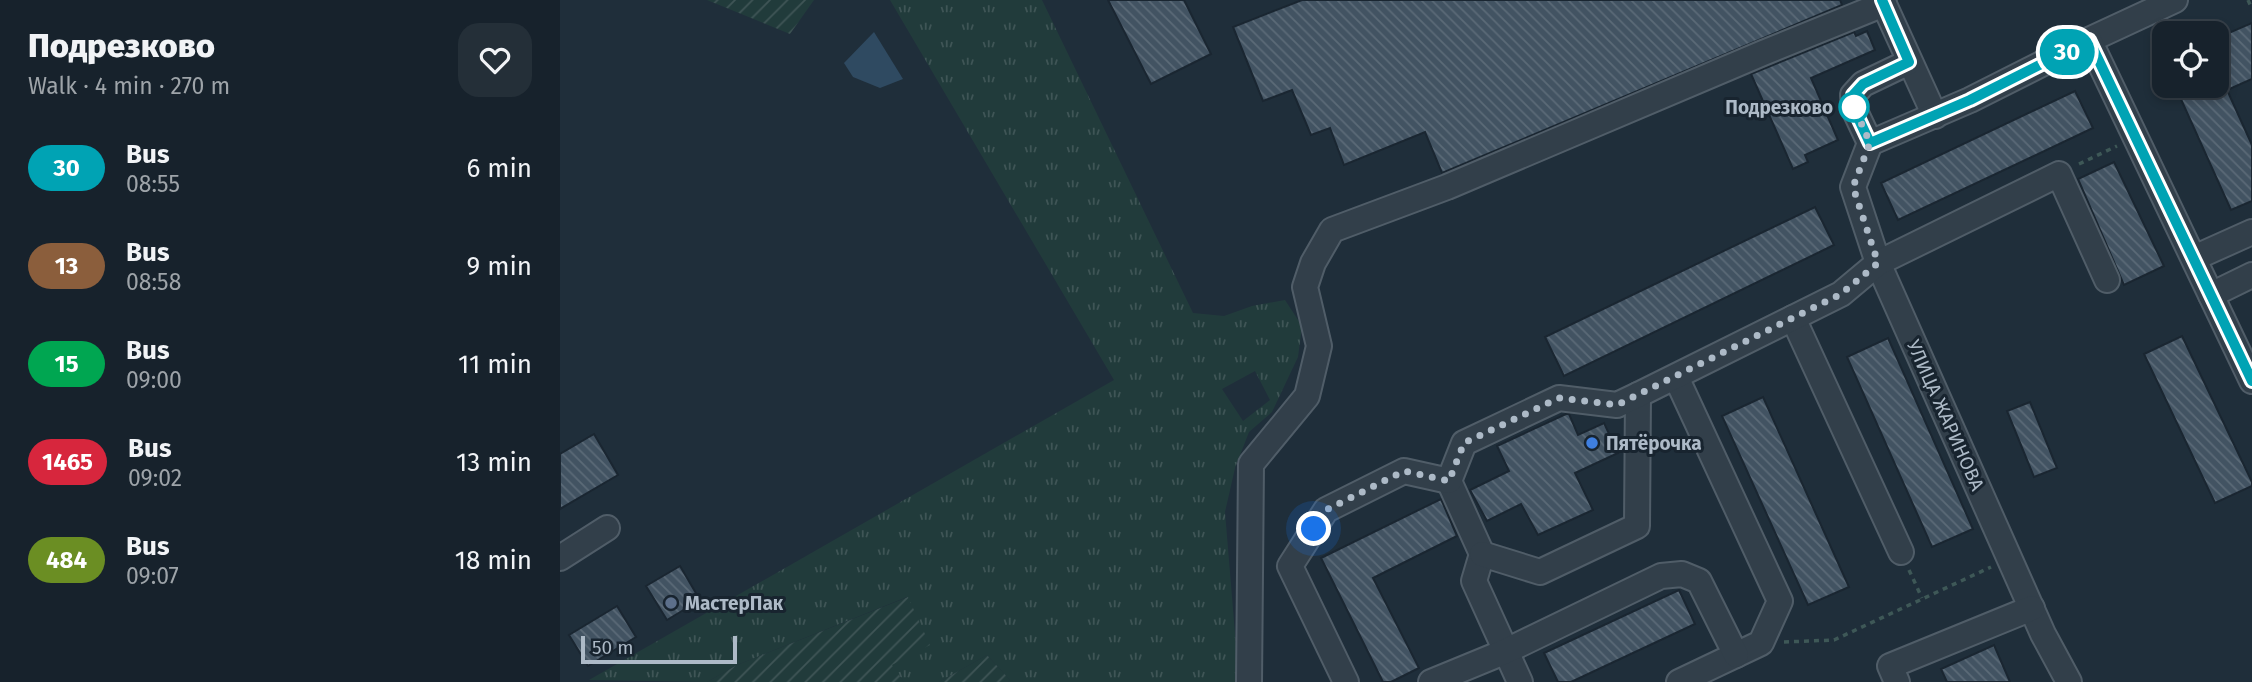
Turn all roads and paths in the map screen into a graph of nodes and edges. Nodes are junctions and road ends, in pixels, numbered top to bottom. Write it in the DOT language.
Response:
graph roads {
  1 [pos="2175,0"];
  2 [pos="2248,0"];
  3 [pos="1883,2"];
  4 [pos="2252,9"];
  5 [pos="2089,40"];
  6 [pos="1909,62"];
  7 [pos="1935,116"];
  8 [pos="1870,143"];
  9 [pos="2109,150"];
  10 [pos="2059,174"];
  11 [pos="2252,232"];
  12 [pos="2194,258"];
  13 [pos="1878,263"];
  14 [pos="2252,275"];
  15 [pos="2107,280"];
  16 [pos="2211,295"];
  17 [pos="1793,318"];
  18 [pos="1675,377"];
  19 [pos="2252,381"];
  20 [pos="1638,395"];
  21 [pos="1449,481"];
  22 [pos="607,528"];
  23 [pos="1901,552"];
  24 [pos="1482,554"];
  25 [pos="560,558"];
  26 [pos="2009,558"];
  27 [pos="1922,599"];
  28 [pos="2032,608"];
  29 [pos="1760,643"];
  30 [pos="1504,652"];
  31 [pos="1736,655"];
  32 [pos="1249,682"];
  33 [pos="1346,682"];
  34 [pos="1432,682"];
  35 [pos="1520,682"];
  36 [pos="1679,682"];
  37 [pos="1897,682"];
  38 [pos="2068,682"];
  1 -- 5 [label="street"];
  2 -- 4 [label="path"];
  3 -- 6 [label="street"];
  3 -- 32 [label="street"];
  5 -- 7 [label="street"];
  5 -- 12 [label="street"];
  6 -- 7 [label="street"];
  6 -- 8 [label="street"];
  7 -- 8 [label="street"];
  8 -- 13 [label="street, УЛИЦА ЖАРИНОВА"];
  9 -- 10 [label="path"];
  10 -- 13 [label="street"];
  10 -- 15 [label="street"];
  11 -- 12 [label="street"];
  12 -- 16 [label="street"];
  13 -- 17 [label="street"];
  13 -- 26 [label="street, УЛИЦА ЖАРИНОВА"];
  14 -- 16 [label="street"];
  16 -- 19 [label="street"];
  17 -- 18 [label="street"];
  17 -- 23 [label="street"];
  18 -- 20 [label="street"];
  18 -- 29 [label="street"];
  20 -- 21 [label="street"];
  20 -- 24 [label="street"];
  21 -- 24 [label="street"];
  21 -- 33 [label="street"];
  22 -- 25 [label="street"];
  23 -- 27 [label="path"];
  24 -- 30 [label="street"];
  26 -- 27 [label="path"];
  26 -- 28 [label="street, УЛИЦА ЖАРИНОВА"];
  27 -- 29 [label="path"];
  28 -- 37 [label="street"];
  28 -- 38 [label="street, УЛИЦА ЖАРИНОВА"];
  29 -- 31 [label="street"];
  30 -- 31 [label="street"];
  30 -- 34 [label="street"];
  30 -- 35 [label="street"];
  31 -- 36 [label="street"];
}
